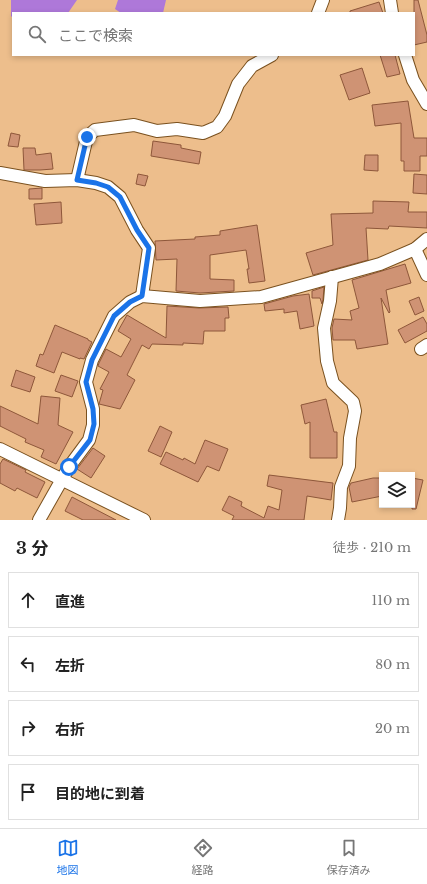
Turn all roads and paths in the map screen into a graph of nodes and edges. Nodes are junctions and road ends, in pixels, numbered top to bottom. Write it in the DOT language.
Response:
graph roads {
  1 [pos="323,0"];
  2 [pos="390,0"];
  3 [pos="318,12"];
  4 [pos="392,12"];
  5 [pos="270,56"];
  6 [pos="405,56"];
  7 [pos="427,104"];
  8 [pos="0,173"];
  9 [pos="77,180"];
  10 [pos="427,239"];
  11 [pos="416,249"];
  12 [pos="427,275"];
  13 [pos="332,277"];
  14 [pos="142,296"];
  15 [pos="0,449"];
  16 [pos="63,480"];
  17 [pos="39,520"];
  18 [pos="144,520"];
  19 [pos="338,520"];
  1 -- 3 [label="street"];
  2 -- 4 [label="street"];
  5 -- 9 [label="street"];
  6 -- 7 [label="street"];
  8 -- 9 [label="street"];
  9 -- 14 [label="street"];
  10 -- 11 [label="street"];
  11 -- 12 [label="street"];
  11 -- 13 [label="street"];
  13 -- 14 [label="street"];
  13 -- 19 [label="street"];
  14 -- 16 [label="street"];
  15 -- 16 [label="street"];
  16 -- 17 [label="street"];
  16 -- 18 [label="street"];
}
